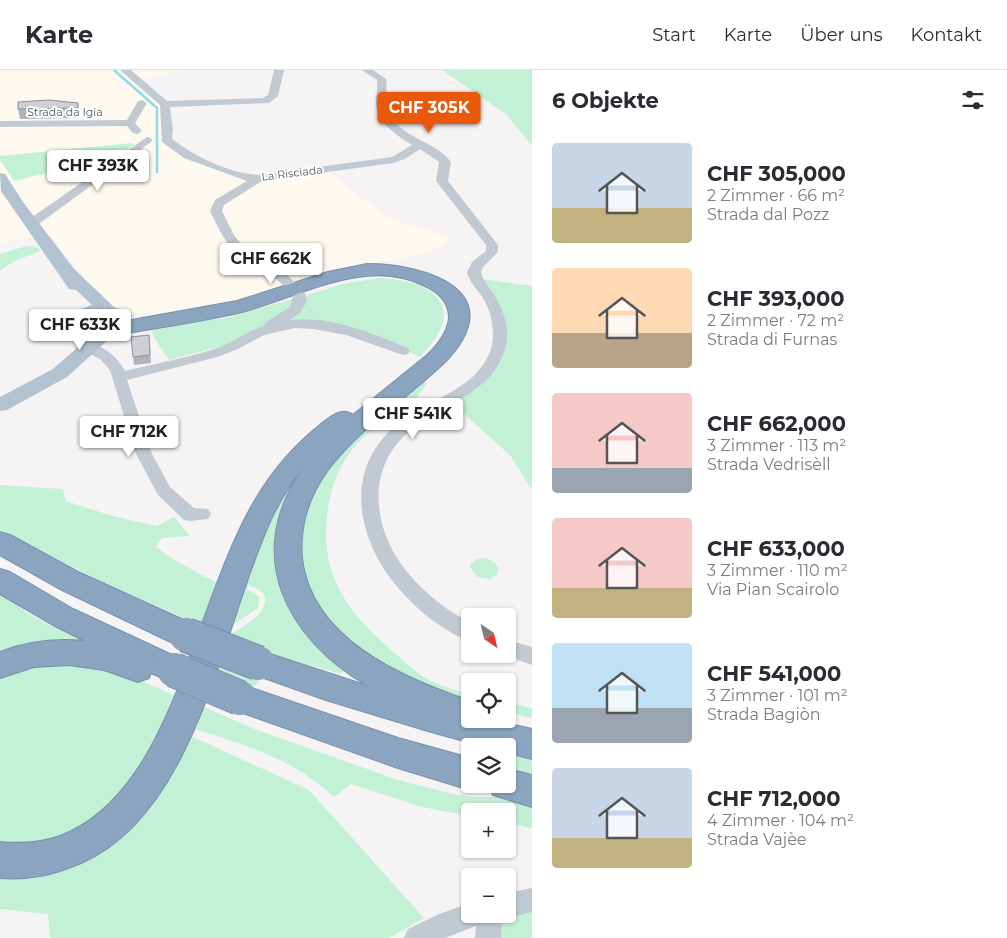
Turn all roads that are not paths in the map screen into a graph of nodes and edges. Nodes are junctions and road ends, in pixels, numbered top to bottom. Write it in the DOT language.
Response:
graph roads {
  1 [pos="125,70"];
  2 [pos="279,70"];
  3 [pos="367,70"];
  4 [pos="142,103"];
  5 [pos="165,104"];
  6 [pos="130,123"];
  7 [pos="0,124"];
  8 [pos="147,140"];
  9 [pos="166,140"];
  10 [pos="422,145"];
  11 [pos="0,177"];
  12 [pos="258,178"];
  13 [pos="32,223"];
  14 [pos="68,273"];
  15 [pos="290,284"];
  16 [pos="300,296"];
  17 [pos="198,314"];
  18 [pos="79,322"];
  19 [pos="106,327"];
  20 [pos="259,332"];
  21 [pos="403,351"];
  22 [pos="415,376"];
  23 [pos="120,377"];
  24 [pos="2,404"];
  25 [pos="202,514"];
  26 [pos="0,542"];
  27 [pos="0,580"];
  28 [pos="461,627"];
  29 [pos="516,651"];
  30 [pos="532,656"];
  31 [pos="0,665"];
  32 [pos="172,677"];
  33 [pos="461,712"];
  34 [pos="510,728"];
  35 [pos="532,735"];
  36 [pos="532,744"];
  37 [pos="461,771"];
  38 [pos="516,787"];
  39 [pos="532,791"];
  40 [pos="0,860"];
  41 [pos="532,900"];
  42 [pos="516,903"];
  43 [pos="461,918"];
  44 [pos="489,923"];
  45 [pos="417,938"];
  46 [pos="488,938"];
  1 -- 5 [label="street"];
  2 -- 5 [label="street"];
  3 -- 10 [label="street"];
  4 -- 6 [label="street"];
  5 -- 9 [label="street"];
  6 -- 7 [label="street, Strada da Igia"];
  6 -- 8 [label="street"];
  8 -- 9 [label="street"];
  8 -- 13 [label="street"];
  9 -- 12 [label="street, La Risciada"];
  10 -- 12 [label="street, La Risciada"];
  10 -- 28 [label="street"];
  11 -- 13 [label="main road"];
  12 -- 15 [label="street"];
  13 -- 14 [label="main road"];
  14 -- 18 [label="main road"];
  14 -- 19 [label="main road"];
  16 -- 20 [label="street"];
  17 -- 19 [label="highway"];
  17 -- 22 [label="highway"];
  18 -- 19 [label="main road"];
  18 -- 19 [label="main road"];
  18 -- 24 [label="main road"];
  19 -- 23 [label="street"];
  19 -- 24 [label="main road"];
  20 -- 21 [label="street"];
  20 -- 23 [label="street"];
  22 -- 33 [label="highway"];
  22 -- 40 [label="highway"];
  23 -- 25 [label="street"];
  26 -- 36 [label="highway, bridge"];
  27 -- 32 [label="highway"];
  29 -- 30 [label="street"];
  31 -- 32 [label="highway"];
  32 -- 37 [label="highway"];
  34 -- 35 [label="highway"];
  38 -- 39 [label="highway"];
  41 -- 42 [label="street"];
  43 -- 45 [label="street"];
  44 -- 46 [label="street"];
}
